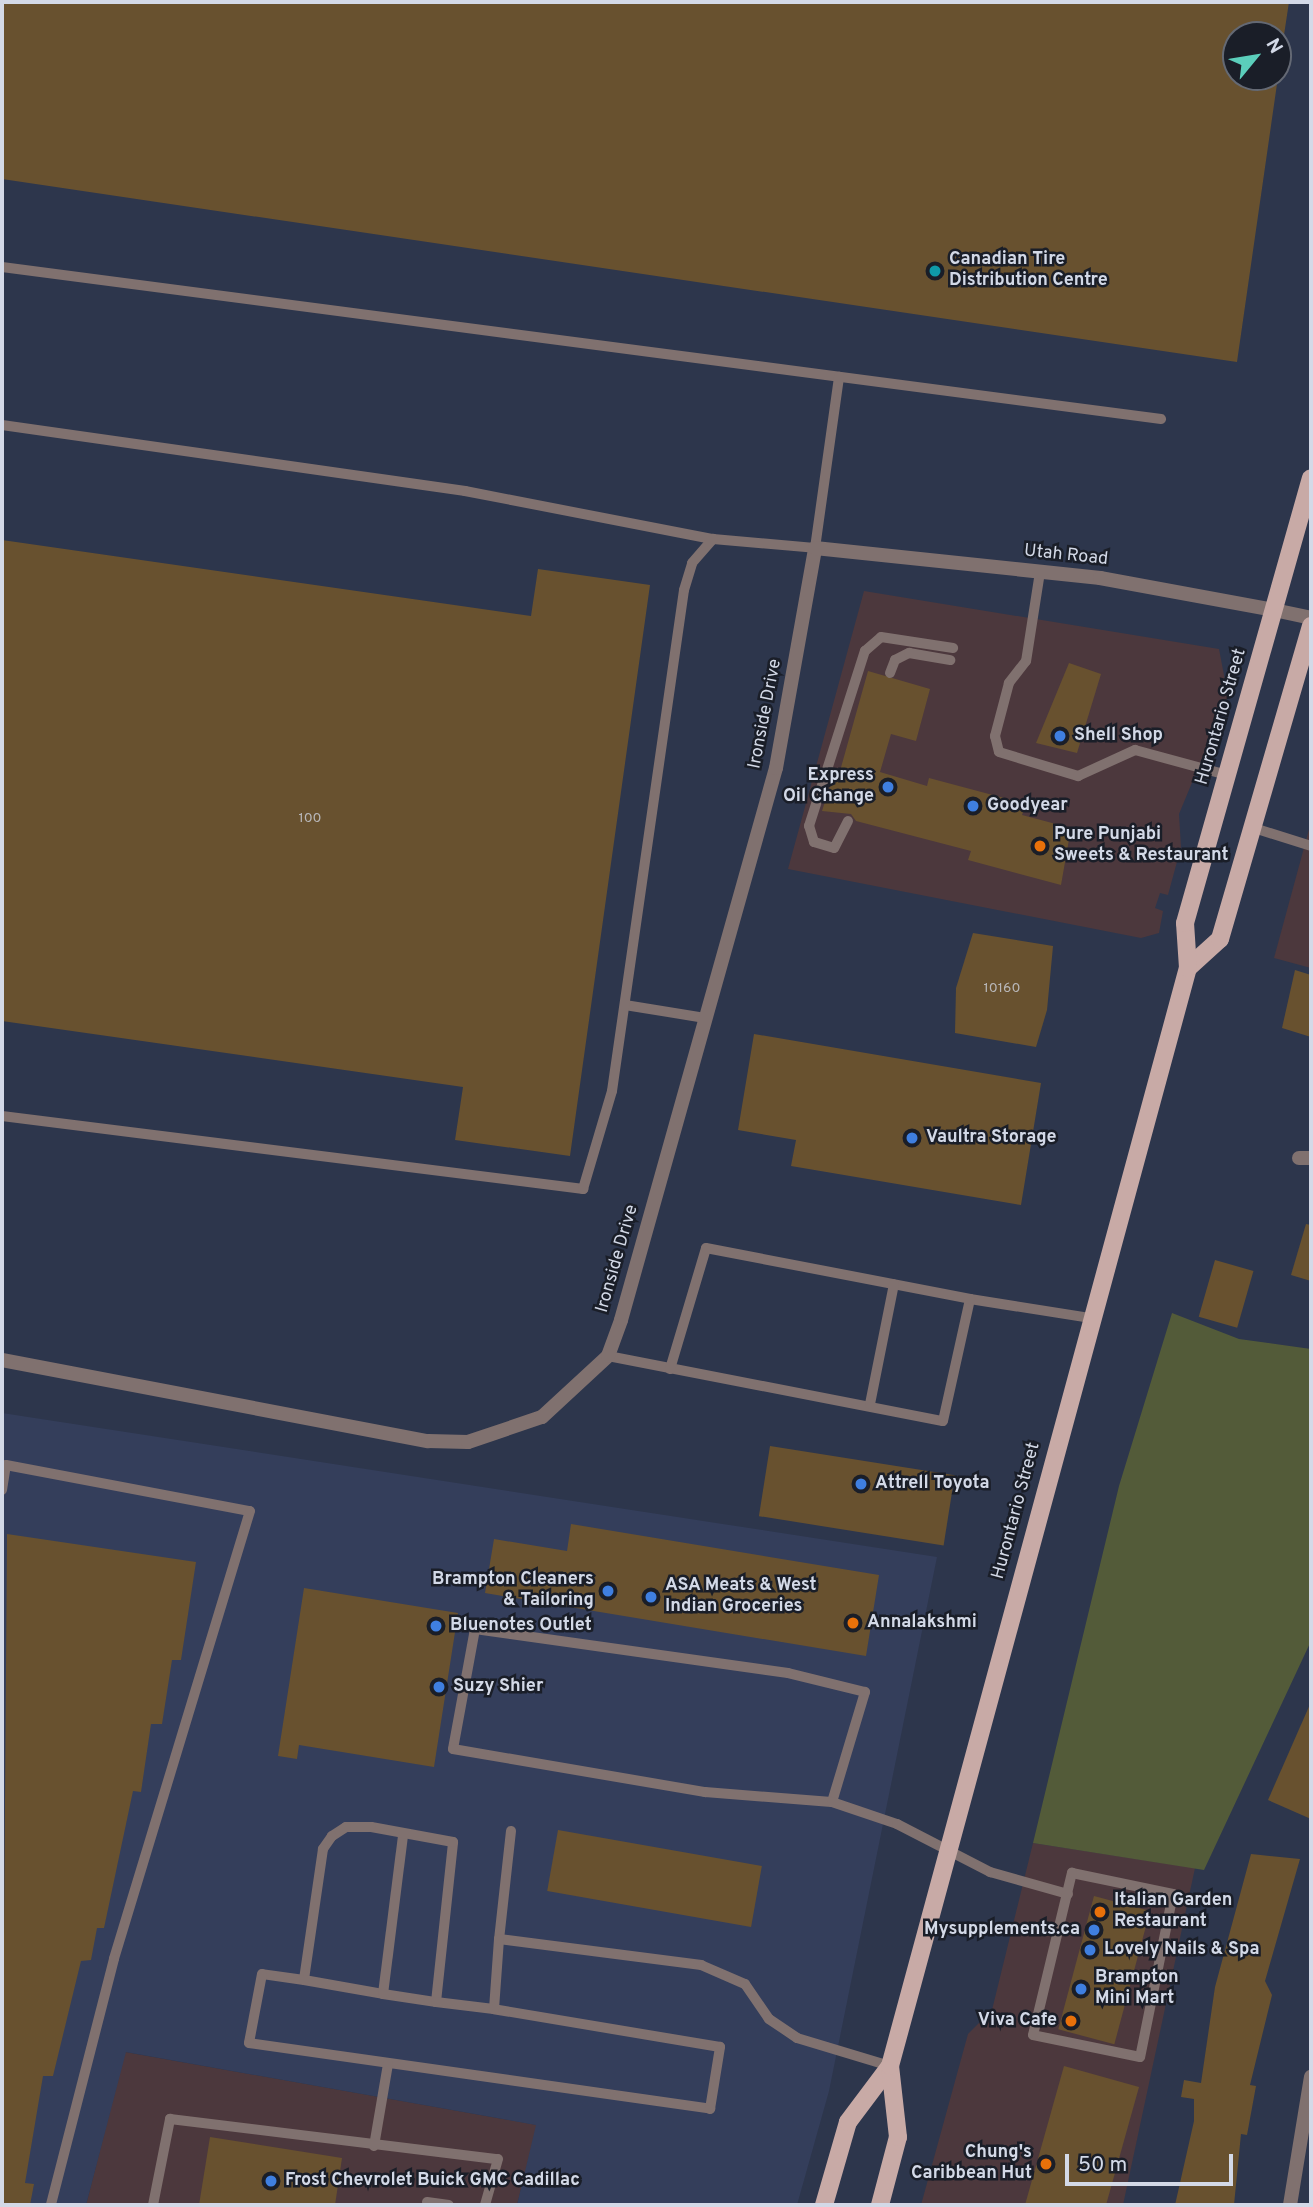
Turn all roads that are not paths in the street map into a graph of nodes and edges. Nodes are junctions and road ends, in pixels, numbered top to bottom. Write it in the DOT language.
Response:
graph roads {
  1 [pos="2,267"];
  2 [pos="839,377"];
  3 [pos="1161,419"];
  4 [pos="2,425"];
  5 [pos="1311,479"];
  6 [pos="713,539"];
  7 [pos="815,548"];
  8 [pos="1041,572"];
  9 [pos="1274,610"];
  10 [pos="1311,618"];
  11 [pos="1311,626"];
  12 [pos="890,673"];
  13 [pos="1227,775"];
  14 [pos="848,821"];
  15 [pos="1254,828"];
  16 [pos="1311,846"];
  17 [pos="1188,968"];
  18 [pos="625,1004"];
  19 [pos="705,1018"];
  20 [pos="2,1116"];
  21 [pos="894,1284"];
  22 [pos="970,1299"];
  23 [pos="1090,1318"];
  24 [pos="608,1356"];
  25 [pos="2,1360"];
  26 [pos="670,1369"];
  27 [pos="870,1404"];
  28 [pos="2,1490"];
  29 [pos="832,1802"];
  30 [pos="511,1831"];
  31 [pos="403,1835"];
  32 [pos="947,1849"];
  33 [pos="1068,1894"];
  34 [pos="499,1939"];
  35 [pos="304,1980"];
  36 [pos="383,1994"];
  37 [pos="436,2002"];
  38 [pos="494,2009"];
  39 [pos="388,2064"];
  40 [pos="890,2066"];
  41 [pos="1311,2077"];
  42 [pos="374,2146"];
  43 [pos="427,2202"];
  44 [pos="51,2205"];
  45 [pos="153,2205"];
  46 [pos="449,2205"];
  47 [pos="485,2205"];
  48 [pos="824,2205"];
  49 [pos="880,2205"];
  50 [pos="1290,2205"];
  1 -- 2 [label="lane"];
  2 -- 3 [label="lane"];
  2 -- 7 [label="lane"];
  4 -- 6 [label="lane"];
  5 -- 9 [label="main road, Hurontario Street"];
  6 -- 7 [label="lane"];
  6 -- 18 [label="lane"];
  7 -- 8 [label="street, Utah Road"];
  7 -- 19 [label="street, Ironside Drive"];
  8 -- 9 [label="street, Utah Road"];
  8 -- 13 [label="lane"];
  9 -- 10 [label="street, Utah Road"];
  9 -- 13 [label="main road, Hurontario Street"];
  11 -- 15 [label="main road"];
  12 -- 14 [label="lane"];
  13 -- 17 [label="main road, Hurontario Street"];
  15 -- 16 [label="lane"];
  15 -- 17 [label="main road"];
  17 -- 23 [label="main road, Hurontario Street"];
  18 -- 19 [label="lane"];
  18 -- 20 [label="lane"];
  19 -- 24 [label="street, Ironside Drive"];
  21 -- 22 [label="lane"];
  21 -- 26 [label="lane"];
  21 -- 27 [label="lane"];
  22 -- 23 [label="lane"];
  22 -- 27 [label="lane"];
  23 -- 32 [label="main road, Hurontario Street"];
  24 -- 25 [label="street"];
  24 -- 26 [label="lane"];
  26 -- 27 [label="lane"];
  28 -- 44 [label="lane"];
  29 -- 29 [label="lane"];
  29 -- 32 [label="lane"];
  30 -- 34 [label="lane"];
  31 -- 35 [label="lane"];
  31 -- 36 [label="lane"];
  31 -- 37 [label="lane"];
  32 -- 33 [label="lane"];
  32 -- 40 [label="main road, Hurontario Street"];
  33 -- 33 [label="lane"];
  34 -- 38 [label="lane"];
  34 -- 40 [label="lane"];
  35 -- 36 [label="lane"];
  35 -- 39 [label="lane"];
  36 -- 37 [label="lane"];
  37 -- 38 [label="lane"];
  38 -- 39 [label="lane"];
  39 -- 42 [label="lane"];
  40 -- 48 [label="main road, Hurontario Street"];
  40 -- 49 [label="main road, Hurontario Street"];
  41 -- 50 [label="street"];
  42 -- 45 [label="lane"];
  42 -- 47 [label="lane"];
  43 -- 46 [label="lane"];
}
